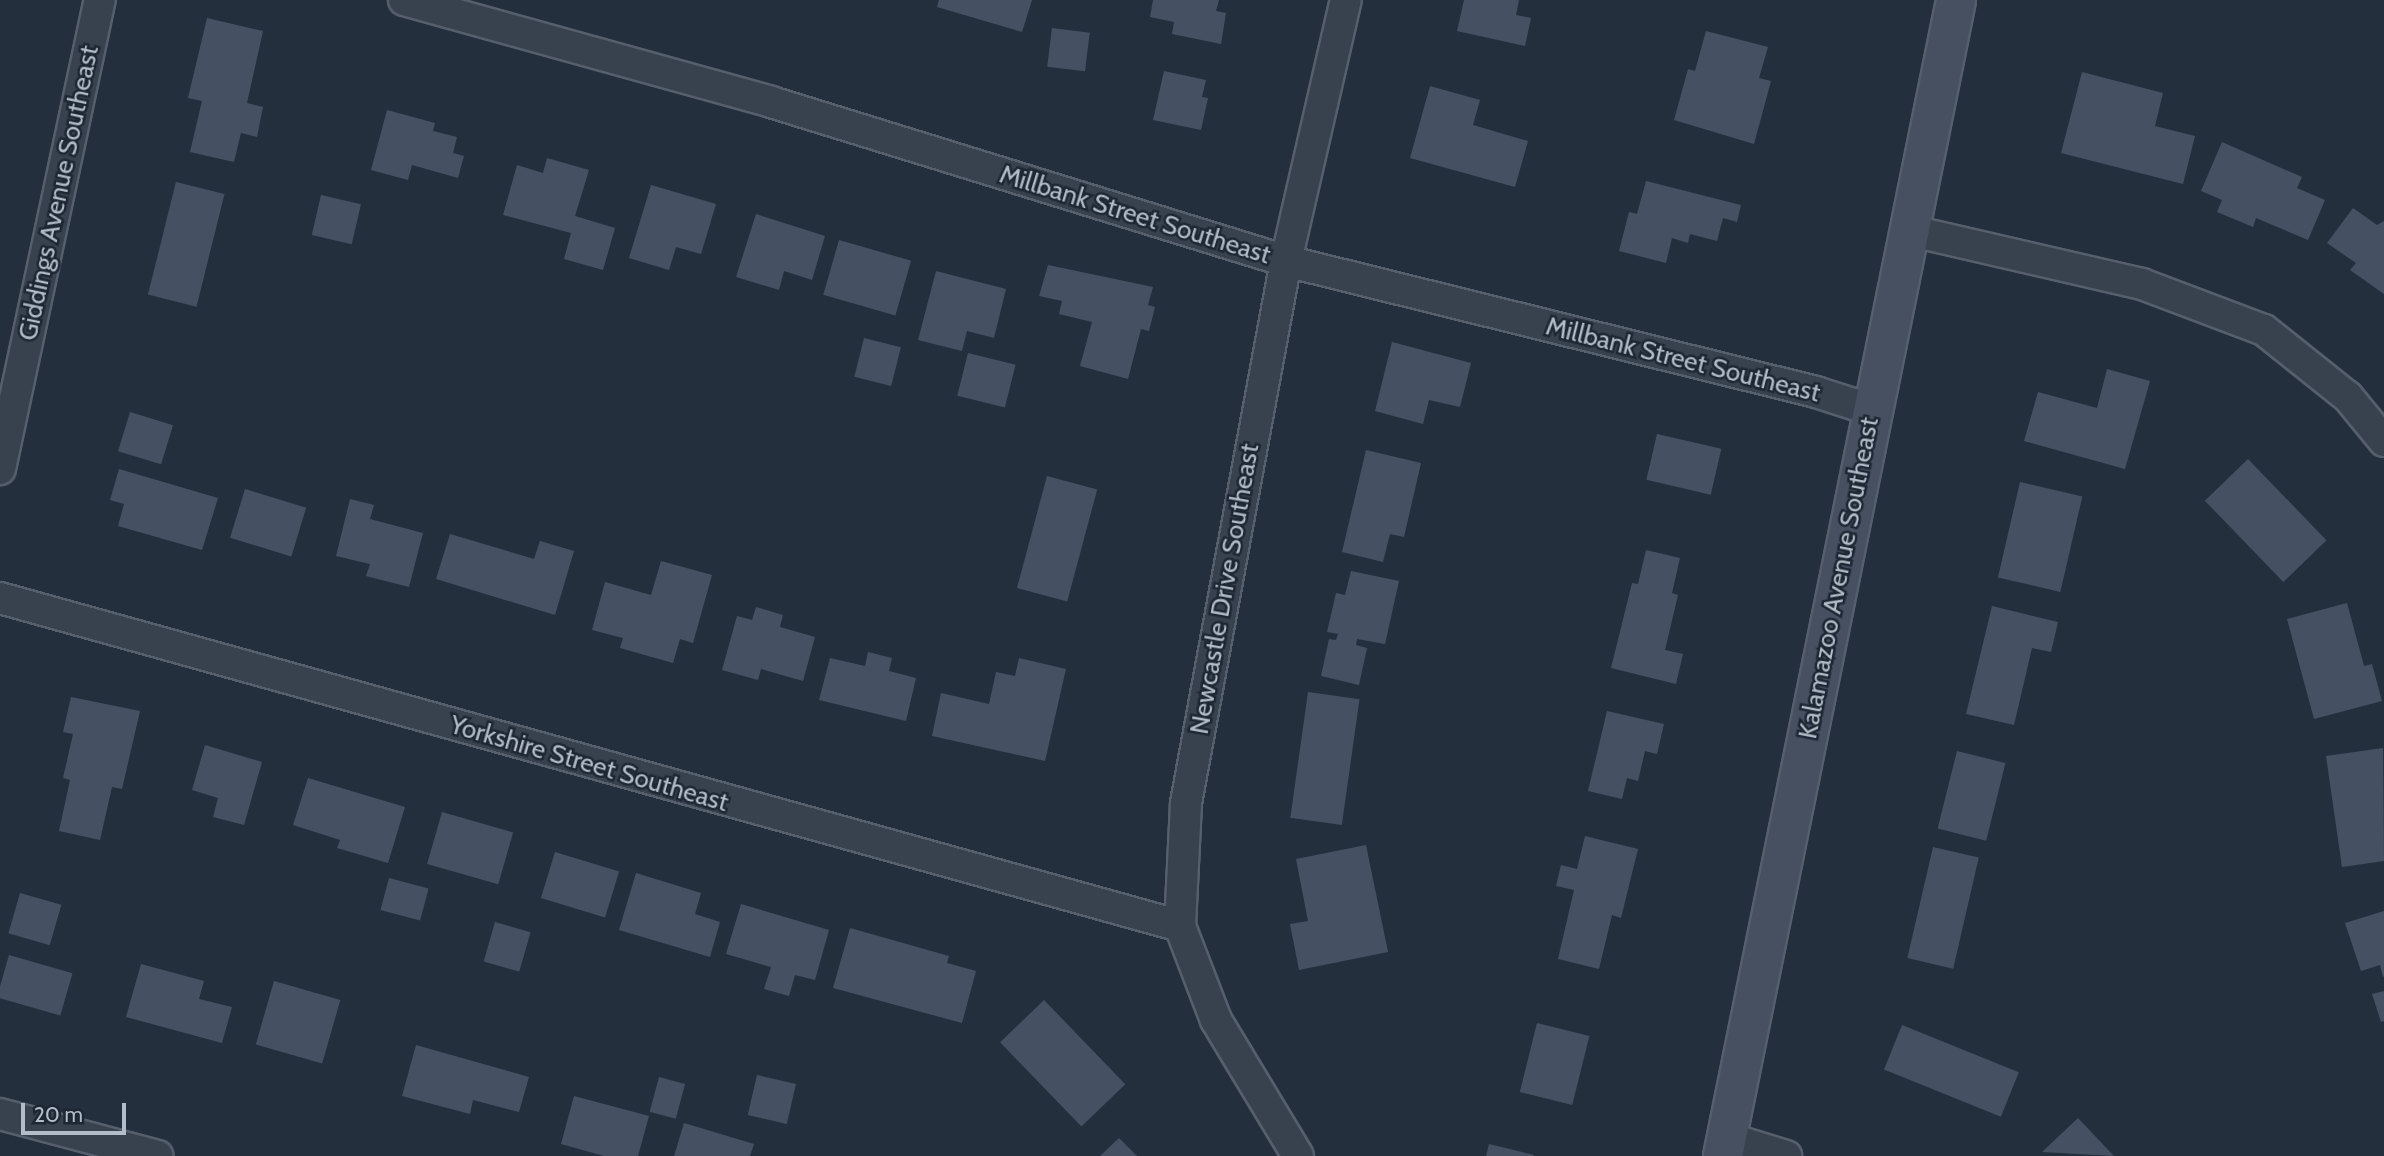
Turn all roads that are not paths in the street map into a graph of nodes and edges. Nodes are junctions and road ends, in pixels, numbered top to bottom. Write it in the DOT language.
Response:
graph roads {
  1 [pos="100,0"];
  2 [pos="404,0"];
  3 [pos="1346,0"];
  4 [pos="1956,0"];
  5 [pos="1912,231"];
  6 [pos="1286,261"];
  7 [pos="1872,410"];
  8 [pos="2384,440"];
  9 [pos="0,469"];
  10 [pos="0,598"];
  11 [pos="1180,926"];
  12 [pos="0,1114"];
  13 [pos="1726,1147"];
  14 [pos="158,1156"];
  15 [pos="1298,1156"];
  16 [pos="1786,1156"];
  1 -- 9 [label="street, Giddings Avenue Southeast"];
  2 -- 6 [label="street, Millbank Street Southeast"];
  3 -- 6 [label="street, Newcastle Drive Southeast"];
  4 -- 5 [label="main road, Kalamazoo Avenue Southeast"];
  5 -- 7 [label="main road, Kalamazoo Avenue Southeast"];
  5 -- 8 [label="street"];
  6 -- 7 [label="street, Millbank Street Southeast"];
  6 -- 11 [label="street, Newcastle Drive Southeast"];
  7 -- 13 [label="main road, Kalamazoo Avenue Southeast"];
  10 -- 11 [label="street, Yorkshire Street Southeast"];
  11 -- 15 [label="street, Newcastle Drive Southeast"];
  12 -- 14 [label="street"];
  13 -- 16 [label="street"];
}
